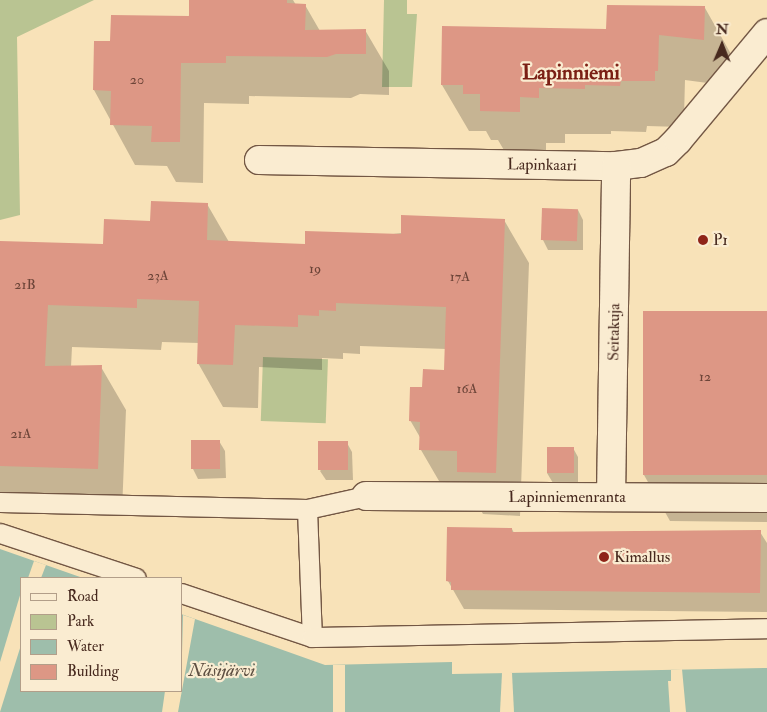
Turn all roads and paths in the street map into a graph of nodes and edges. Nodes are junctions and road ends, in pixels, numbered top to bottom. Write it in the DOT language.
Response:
graph roads {
  1 [pos="767,32"];
  2 [pos="259,160"];
  3 [pos="616,166"];
  4 [pos="366,496"];
  5 [pos="611,497"];
  6 [pos="767,498"];
  7 [pos="0,502"];
  8 [pos="307,509"];
  9 [pos="0,533"];
  10 [pos="133,577"];
  11 [pos="182,593"];
  12 [pos="767,628"];
  13 [pos="312,637"];
  1 -- 3 [label="street, Lapinkaari"];
  2 -- 3 [label="street, Lapinkaari"];
  3 -- 5 [label="street, Seitakuja"];
  4 -- 5 [label="street, Lapinniemenranta"];
  4 -- 8 [label="lane"];
  5 -- 6 [label="street, Lapinniemenranta"];
  7 -- 8 [label="lane"];
  8 -- 13 [label="lane"];
  9 -- 10 [label="lane"];
  11 -- 13 [label="lane"];
  12 -- 13 [label="lane"];
}
